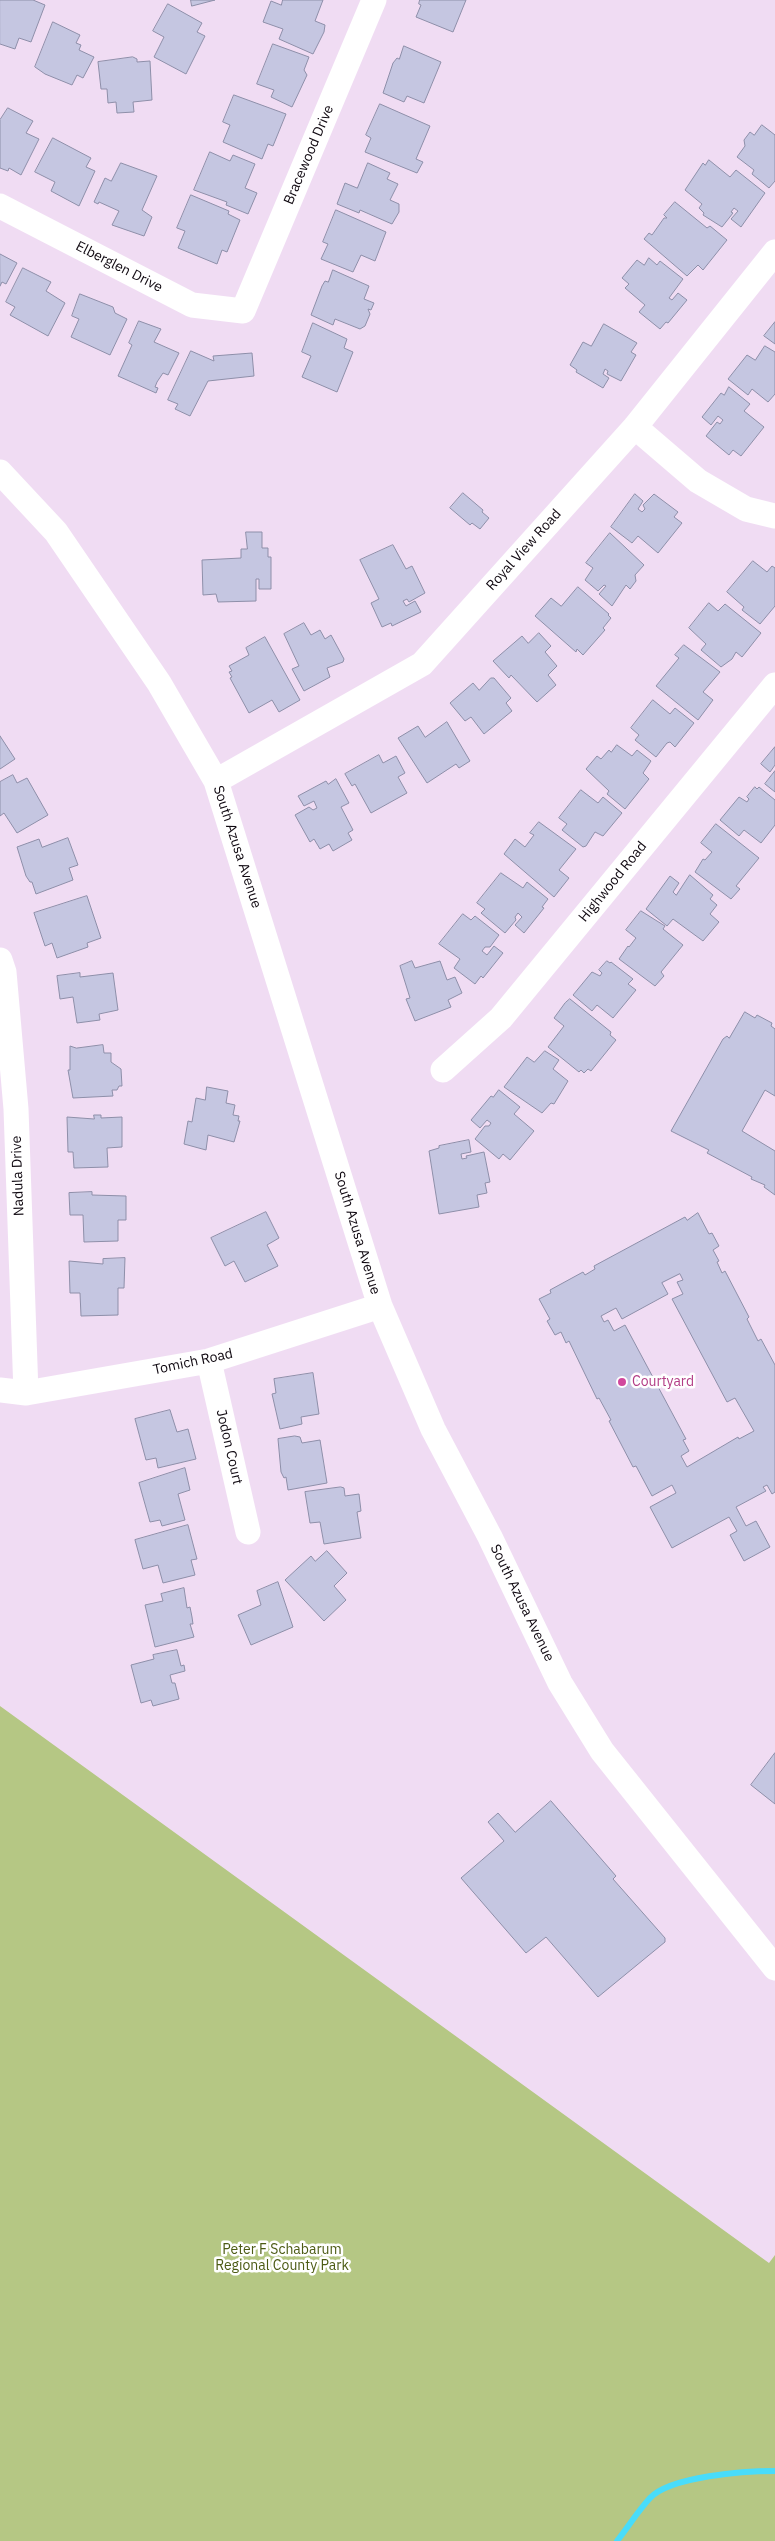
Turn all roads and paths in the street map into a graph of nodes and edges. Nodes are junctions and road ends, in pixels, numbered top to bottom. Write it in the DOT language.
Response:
graph roads {
  1 [pos="374,0"];
  2 [pos="0,206"];
  3 [pos="775,252"];
  4 [pos="243,311"];
  5 [pos="635,427"];
  6 [pos="0,472"];
  7 [pos="775,516"];
  8 [pos="775,685"];
  9 [pos="216,781"];
  10 [pos="0,960"];
  11 [pos="443,1070"];
  12 [pos="8,1108"];
  13 [pos="380,1306"];
  14 [pos="209,1361"];
  15 [pos="0,1390"];
  16 [pos="26,1393"];
  17 [pos="248,1532"];
  18 [pos="775,1968"];
  1 -- 4 [label="street, Bracewood Drive"];
  2 -- 4 [label="street, Elberglen Drive"];
  3 -- 5 [label="street, Royal View Road"];
  5 -- 7 [label="street"];
  5 -- 9 [label="street, Royal View Road"];
  6 -- 9 [label="street, South Azusa Avenue"];
  8 -- 11 [label="street, Highwood Road"];
  9 -- 13 [label="street, South Azusa Avenue"];
  10 -- 12 [label="street, Nadula Drive"];
  12 -- 16 [label="street, Nadula Drive"];
  13 -- 14 [label="street, Tomich Road"];
  13 -- 18 [label="street, South Azusa Avenue"];
  14 -- 16 [label="street, Tomich Road"];
  14 -- 17 [label="street, Jodon Court"];
  15 -- 16 [label="street, Tomich Road"];
}
